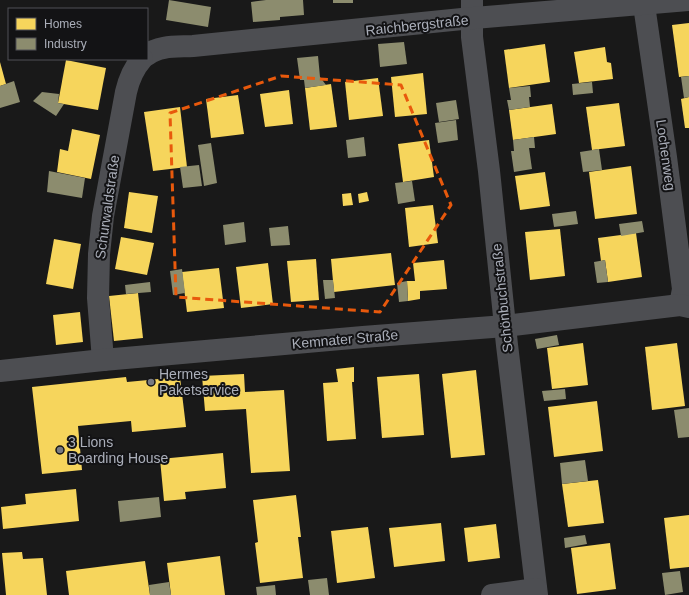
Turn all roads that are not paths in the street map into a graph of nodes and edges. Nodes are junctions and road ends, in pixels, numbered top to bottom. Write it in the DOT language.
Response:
graph roads {
  1 [pos="688,0"];
  2 [pos="644,4"];
  3 [pos="472,10"];
  4 [pos="148,54"];
  5 [pos="141,60"];
  6 [pos="685,306"];
  7 [pos="505,326"];
  8 [pos="103,360"];
  9 [pos="0,371"];
  10 [pos="537,592"];
  11 [pos="492,595"];
  1 -- 2 [label="street, Raichbergstraße"];
  2 -- 3 [label="street, Raichbergstraße"];
  2 -- 6 [label="street, Lochenweg"];
  3 -- 4 [label="street, Raichbergstraße"];
  3 -- 7 [label="street, Schönbuchstraße"];
  5 -- 8 [label="street, Schurwaldstraße"];
  6 -- 7 [label="street, Kemnater Straße"];
  7 -- 8 [label="street, Kemnater Straße"];
  7 -- 10 [label="street, Schönbuchstraße"];
  8 -- 9 [label="street, Kemnater Straße"];
  10 -- 11 [label="street"];
}
